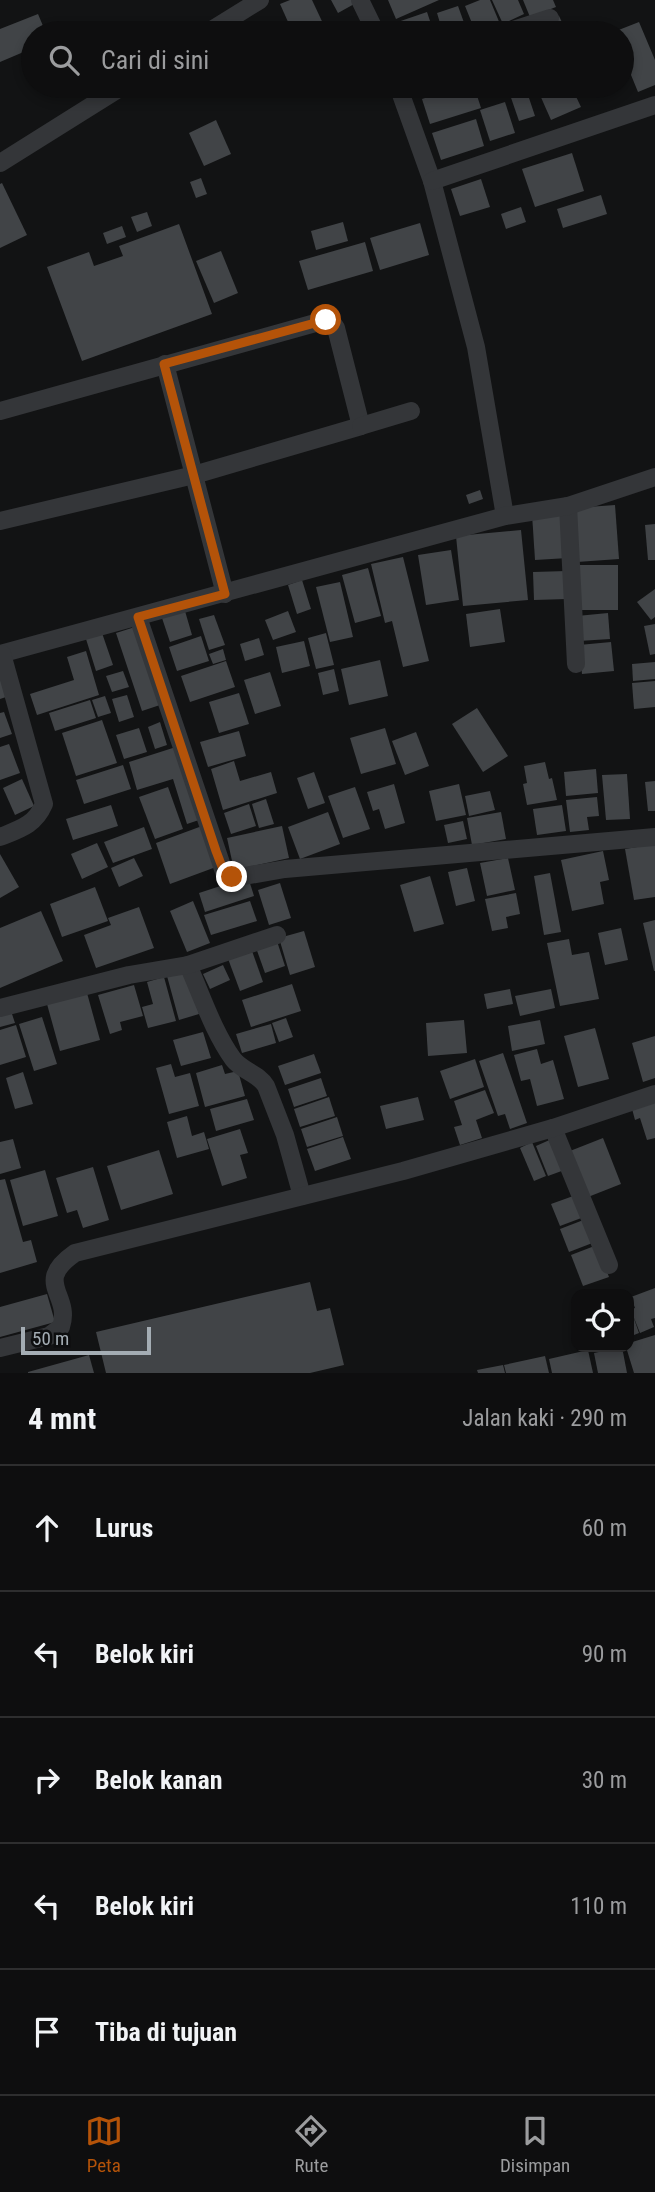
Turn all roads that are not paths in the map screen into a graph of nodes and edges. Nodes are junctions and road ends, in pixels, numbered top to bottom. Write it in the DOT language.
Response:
graph roads {
  1 [pos="260,0"];
  2 [pos="360,0"];
  3 [pos="551,18"];
  4 [pos="226,21"];
  5 [pos="370,21"];
  6 [pos="542,21"];
  7 [pos="104,98"];
  8 [pos="402,98"];
  9 [pos="655,105"];
  10 [pos="0,163"];
  11 [pos="432,181"];
  12 [pos="164,364"];
  13 [pos="0,411"];
  14 [pos="411,411"];
  15 [pos="361,426"];
  16 [pos="194,475"];
  17 [pos="655,477"];
  18 [pos="568,506"];
  19 [pos="505,516"];
  20 [pos="0,521"];
  21 [pos="225,594"];
  22 [pos="138,617"];
  23 [pos="1,654"];
  24 [pos="576,664"];
  25 [pos="0,837"];
  26 [pos="655,837"];
  27 [pos="277,935"];
  28 [pos="188,965"];
  29 [pos="0,1008"];
  30 [pos="655,1094"];
  31 [pos="553,1128"];
  32 [pos="302,1196"];
  33 [pos="609,1265"];
  34 [pos="0,1348"];
  1 -- 4 [label="street"];
  2 -- 5 [label="street"];
  3 -- 6 [label="street"];
  7 -- 10 [label="street"];
  8 -- 11 [label="street"];
  9 -- 11 [label="street"];
  11 -- 19 [label="street"];
  12 -- 13 [label="street"];
  12 -- 15 [label="street"];
  12 -- 16 [label="street"];
  14 -- 15 [label="street"];
  15 -- 16 [label="street"];
  16 -- 20 [label="street"];
  16 -- 21 [label="street"];
  17 -- 18 [label="street"];
  18 -- 19 [label="street"];
  18 -- 24 [label="street"];
  19 -- 21 [label="street"];
  21 -- 22 [label="street"];
  22 -- 23 [label="street"];
  22 -- 26 [label="street"];
  23 -- 25 [label="street"];
  27 -- 28 [label="street"];
  28 -- 29 [label="street"];
  28 -- 32 [label="street"];
  30 -- 31 [label="street"];
  31 -- 32 [label="street"];
  31 -- 33 [label="street"];
  32 -- 34 [label="street"];
}
